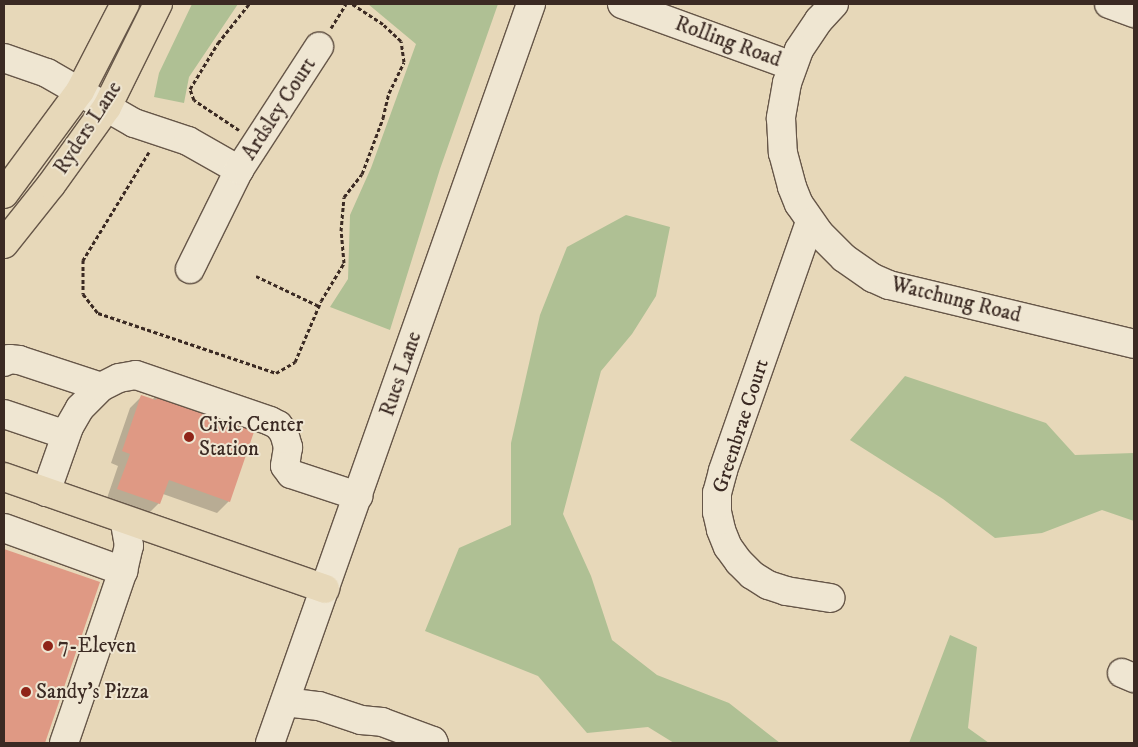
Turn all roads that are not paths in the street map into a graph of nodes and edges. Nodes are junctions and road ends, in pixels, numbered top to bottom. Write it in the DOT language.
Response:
graph roads {
  1 [pos="125,4"];
  2 [pos="158,4"];
  3 [pos="531,4"];
  4 [pos="622,4"];
  5 [pos="834,4"];
  6 [pos="1109,4"];
  7 [pos="1134,13"];
  8 [pos="319,47"];
  9 [pos="4,58"];
  10 [pos="792,66"];
  11 [pos="80,91"];
  12 [pos="106,107"];
  13 [pos="239,170"];
  14 [pos="4,194"];
  15 [pos="810,222"];
  16 [pos="4,244"];
  17 [pos="190,269"];
  18 [pos="1134,344"];
  19 [pos="4,362"];
  20 [pos="101,387"];
  21 [pos="4,414"];
  22 [pos="66,435"];
  23 [pos="4,477"];
  24 [pos="46,492"];
  25 [pos="358,496"];
  26 [pos="124,519"];
  27 [pos="4,528"];
  28 [pos="123,572"];
  29 [pos="325,589"];
  30 [pos="830,598"];
  31 [pos="285,702"];
  32 [pos="64,743"];
  33 [pos="270,743"];
  34 [pos="434,743"];
  1 -- 11 [label="main road, Ryders Lane"];
  2 -- 12 [label="main road, Ryders Lane"];
  3 -- 25 [label="street, Rues Lane"];
  4 -- 10 [label="street, Rolling Road"];
  5 -- 10 [label="street, Rolling Road"];
  6 -- 7 [label="street"];
  8 -- 13 [label="street, Ardsley Court"];
  9 -- 11 [label="street, Ardsley Court"];
  10 -- 15 [label="street, Watchung Road"];
  11 -- 12 [label="street, Ardsley Court"];
  11 -- 14 [label="main road, Ryders Lane"];
  12 -- 13 [label="street, Ardsley Court"];
  12 -- 16 [label="main road, Ryders Lane"];
  13 -- 17 [label="street, Ardsley Court"];
  15 -- 18 [label="street, Watchung Road"];
  15 -- 30 [label="street, Greenbrae Court"];
  19 -- 20 [label="street"];
  20 -- 22 [label="street"];
  20 -- 25 [label="street"];
  21 -- 22 [label="street"];
  22 -- 24 [label="street"];
  23 -- 24 [label="main road"];
  24 -- 26 [label="main road"];
  25 -- 29 [label="street, Rues Lane"];
  26 -- 28 [label="street"];
  26 -- 29 [label="main road"];
  27 -- 28 [label="street"];
  28 -- 32 [label="street"];
  29 -- 31 [label="street, Rues Lane"];
  31 -- 33 [label="street, Rues Lane"];
  31 -- 34 [label="street"];
}
